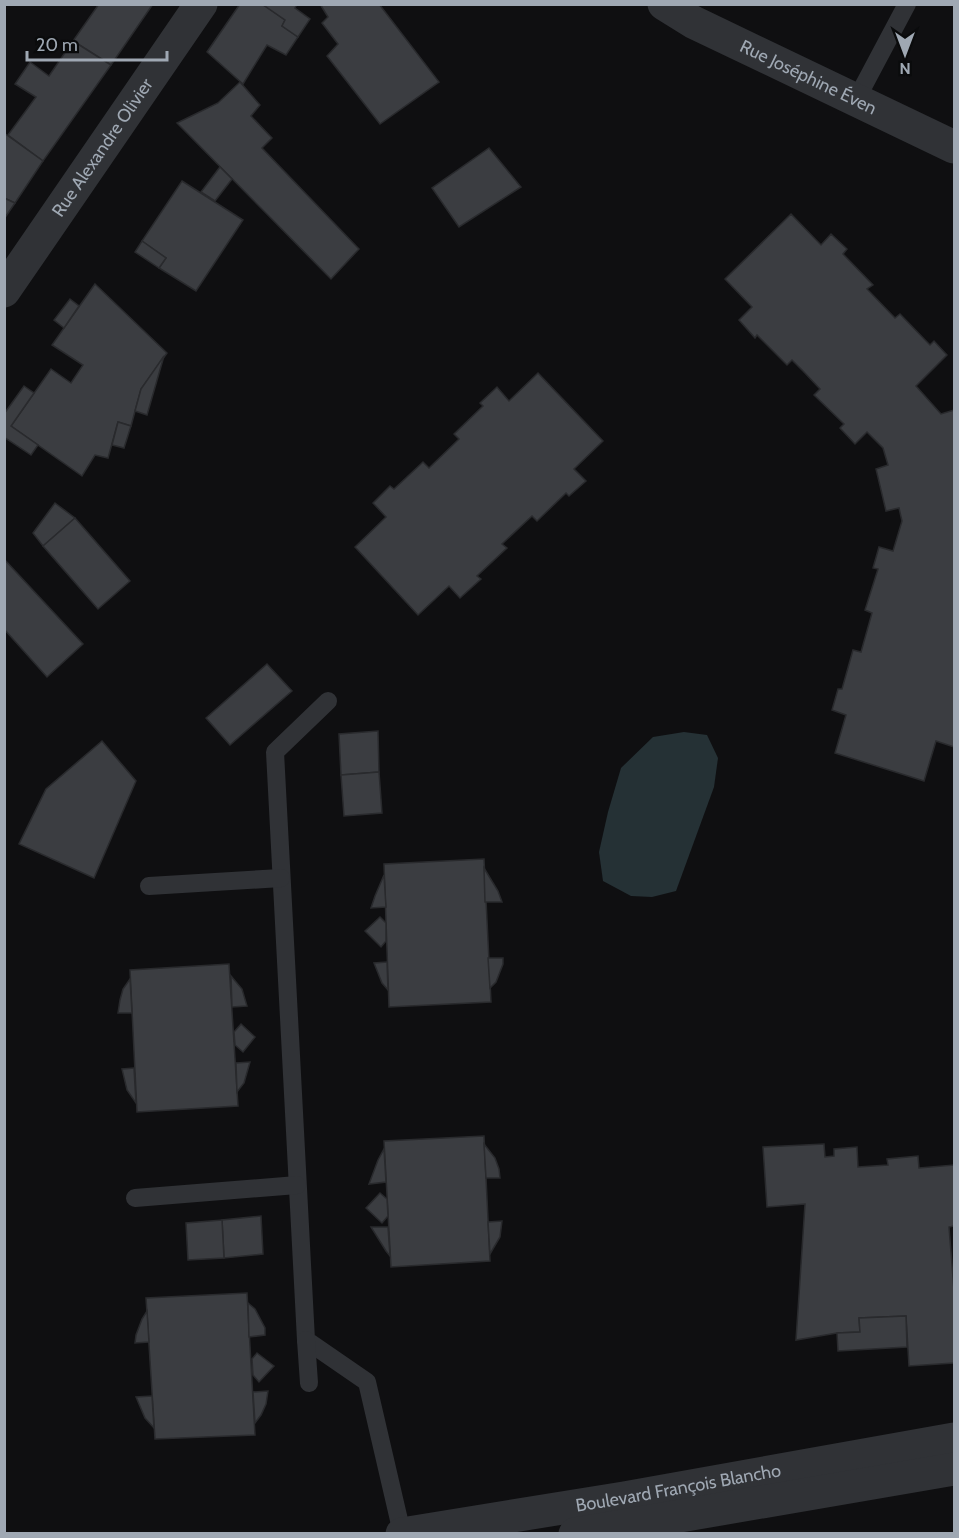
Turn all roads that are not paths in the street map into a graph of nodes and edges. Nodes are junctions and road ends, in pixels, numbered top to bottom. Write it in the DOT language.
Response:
graph roads {
  1 [pos="201,4"];
  2 [pos="664,4"];
  3 [pos="907,4"];
  4 [pos="856,100"];
  5 [pos="954,147"];
  6 [pos="4,291"];
  7 [pos="328,701"];
  8 [pos="281,878"];
  9 [pos="149,885"];
  10 [pos="297,1185"];
  11 [pos="135,1198"];
  12 [pos="306,1340"];
  13 [pos="309,1383"];
  14 [pos="954,1439"];
  15 [pos="954,1469"];
  16 [pos="402,1533"];
  17 [pos="575,1533"];
  1 -- 6 [label="street, Rue Alexandre Olivier"];
  2 -- 4 [label="street, Rue Joséphine Éven"];
  3 -- 4 [label="lane"];
  4 -- 5 [label="street, Rue Joséphine Éven"];
  7 -- 8 [label="lane"];
  8 -- 9 [label="lane"];
  8 -- 10 [label="lane"];
  10 -- 11 [label="lane"];
  10 -- 12 [label="lane"];
  12 -- 13 [label="lane"];
  12 -- 16 [label="lane"];
  14 -- 16 [label="street, Boulevard François Blancho"];
  15 -- 17 [label="street, Boulevard François Blancho"];
}
